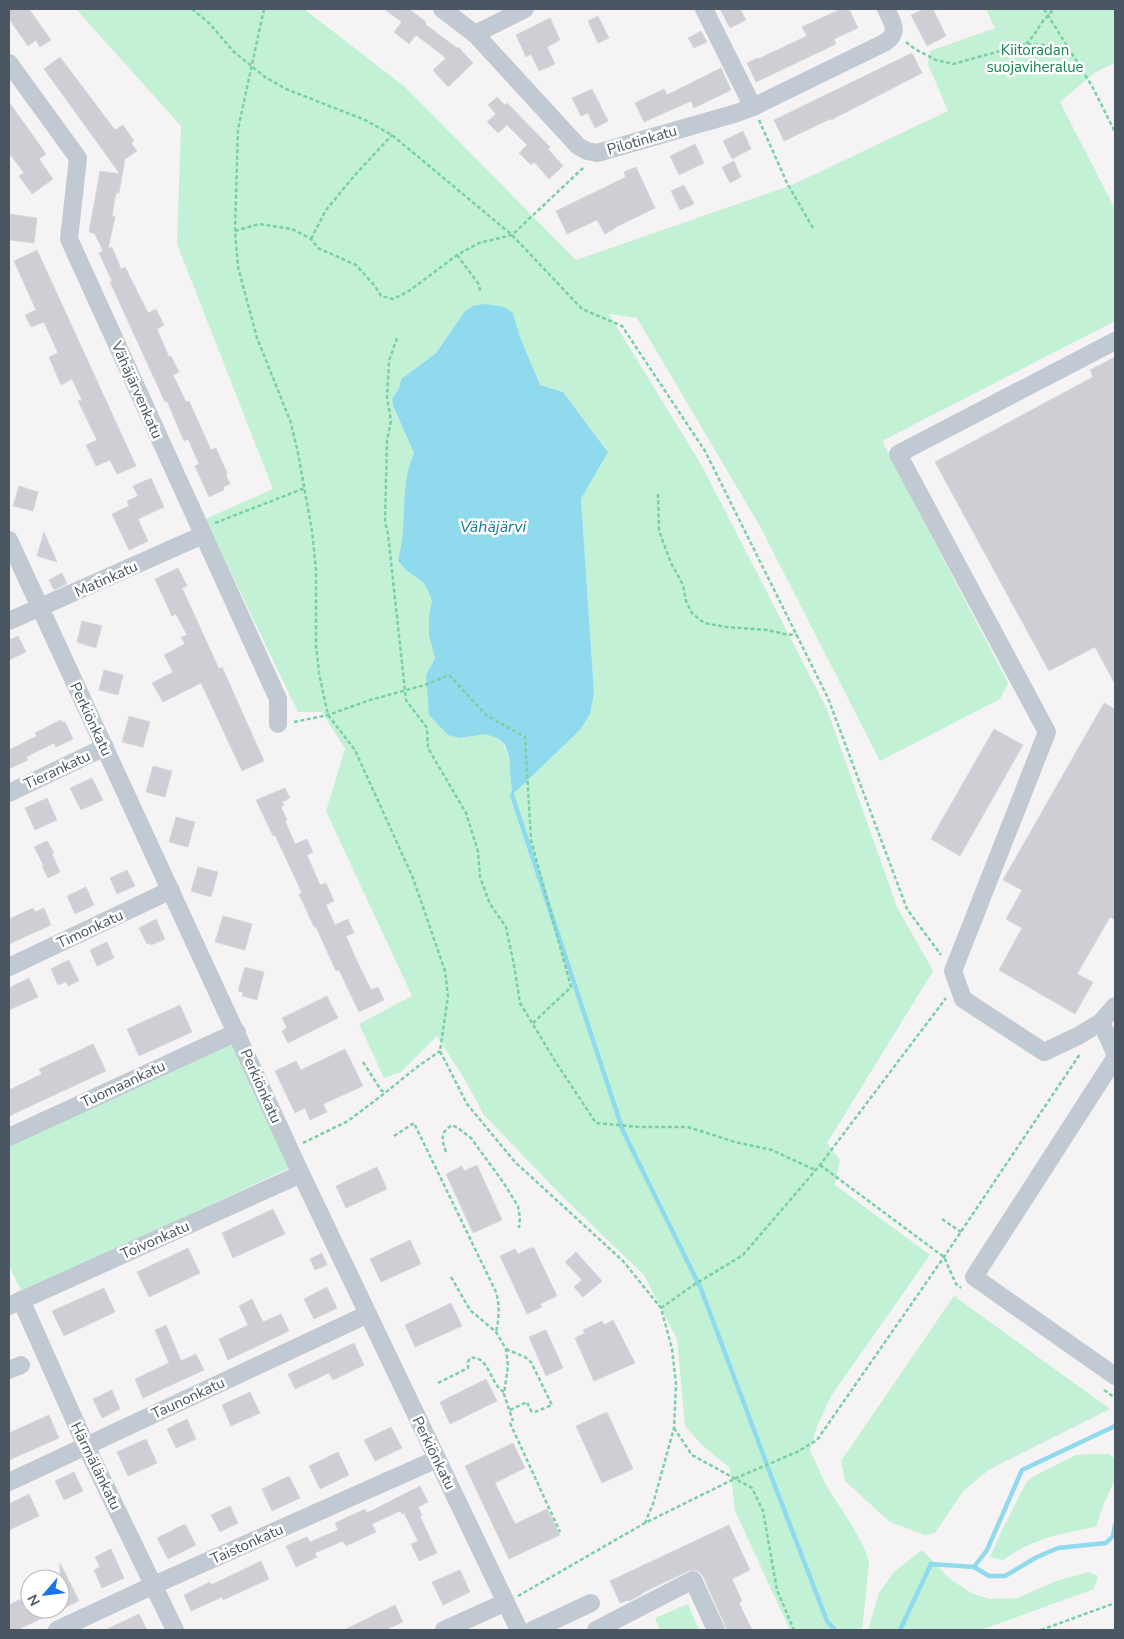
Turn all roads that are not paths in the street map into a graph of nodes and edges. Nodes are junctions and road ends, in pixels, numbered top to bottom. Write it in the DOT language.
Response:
graph roads {
  1 [pos="442,9"];
  2 [pos="525,9"];
  3 [pos="704,9"];
  4 [pos="886,9"];
  5 [pos="474,34"];
  6 [pos="9,63"];
  7 [pos="755,111"];
  8 [pos="1115,341"];
  9 [pos="202,532"];
  10 [pos="9,540"];
  11 [pos="39,608"];
  12 [pos="9,621"];
  13 [pos="278,724"];
  14 [pos="105,747"];
  15 [pos="9,793"];
  16 [pos="171,890"];
  17 [pos="9,967"];
  18 [pos="1115,1006"];
  19 [pos="1102,1022"];
  20 [pos="236,1032"];
  21 [pos="1115,1053"];
  22 [pos="1115,1058"];
  23 [pos="9,1137"];
  24 [pos="301,1174"];
  25 [pos="15,1303"];
  26 [pos="368,1314"];
  27 [pos="1115,1376"];
  28 [pos="86,1446"];
  29 [pos="437,1459"];
  30 [pos="9,1482"];
  31 [pos="154,1585"];
  32 [pos="506,1602"];
  33 [pos="591,1603"];
  34 [pos="57,1630"];
  35 [pos="175,1630"];
  36 [pos="444,1630"];
  37 [pos="519,1630"];
  38 [pos="532,1630"];
  39 [pos="596,1630"];
  40 [pos="716,1630"];
  1 -- 5 [label="street, Pilotinkatu"];
  2 -- 5 [label="street"];
  3 -- 7 [label="street"];
  4 -- 7 [label="street, Pilotinkatu"];
  5 -- 7 [label="street, Pilotinkatu"];
  6 -- 9 [label="street, Vähäjärvenkatu"];
  8 -- 19 [label="street"];
  9 -- 11 [label="street, Matinkatu"];
  9 -- 13 [label="street, Vähäjärvenkatu"];
  10 -- 11 [label="street, Perkiönkatu"];
  11 -- 12 [label="street, Matinkatu"];
  11 -- 14 [label="street, Perkiönkatu"];
  14 -- 15 [label="street, Tierankatu"];
  14 -- 16 [label="street, Perkiönkatu"];
  16 -- 17 [label="street, Timonkatu"];
  16 -- 20 [label="street, Perkiönkatu"];
  18 -- 19 [label="street"];
  19 -- 21 [label="street"];
  20 -- 23 [label="street, Tuomaankatu"];
  20 -- 24 [label="street, Perkiönkatu"];
  22 -- 27 [label="street"];
  24 -- 25 [label="street, Toivonkatu"];
  24 -- 26 [label="street, Perkiönkatu"];
  25 -- 28 [label="street, Härmälänkatu"];
  26 -- 28 [label="street, Taunonkatu"];
  26 -- 29 [label="street, Perkiönkatu"];
  28 -- 30 [label="street, Taunonkatu"];
  28 -- 31 [label="street, Härmälänkatu"];
  29 -- 31 [label="street, Taistonkatu"];
  29 -- 32 [label="street, Perkiönkatu"];
  31 -- 34 [label="street, Taistonkatu"];
  31 -- 35 [label="street, Härmälänkatu"];
  32 -- 36 [label="street"];
  32 -- 37 [label="street, Perkiönkatu"];
  33 -- 38 [label="street"];
  39 -- 40 [label="street"];
}
